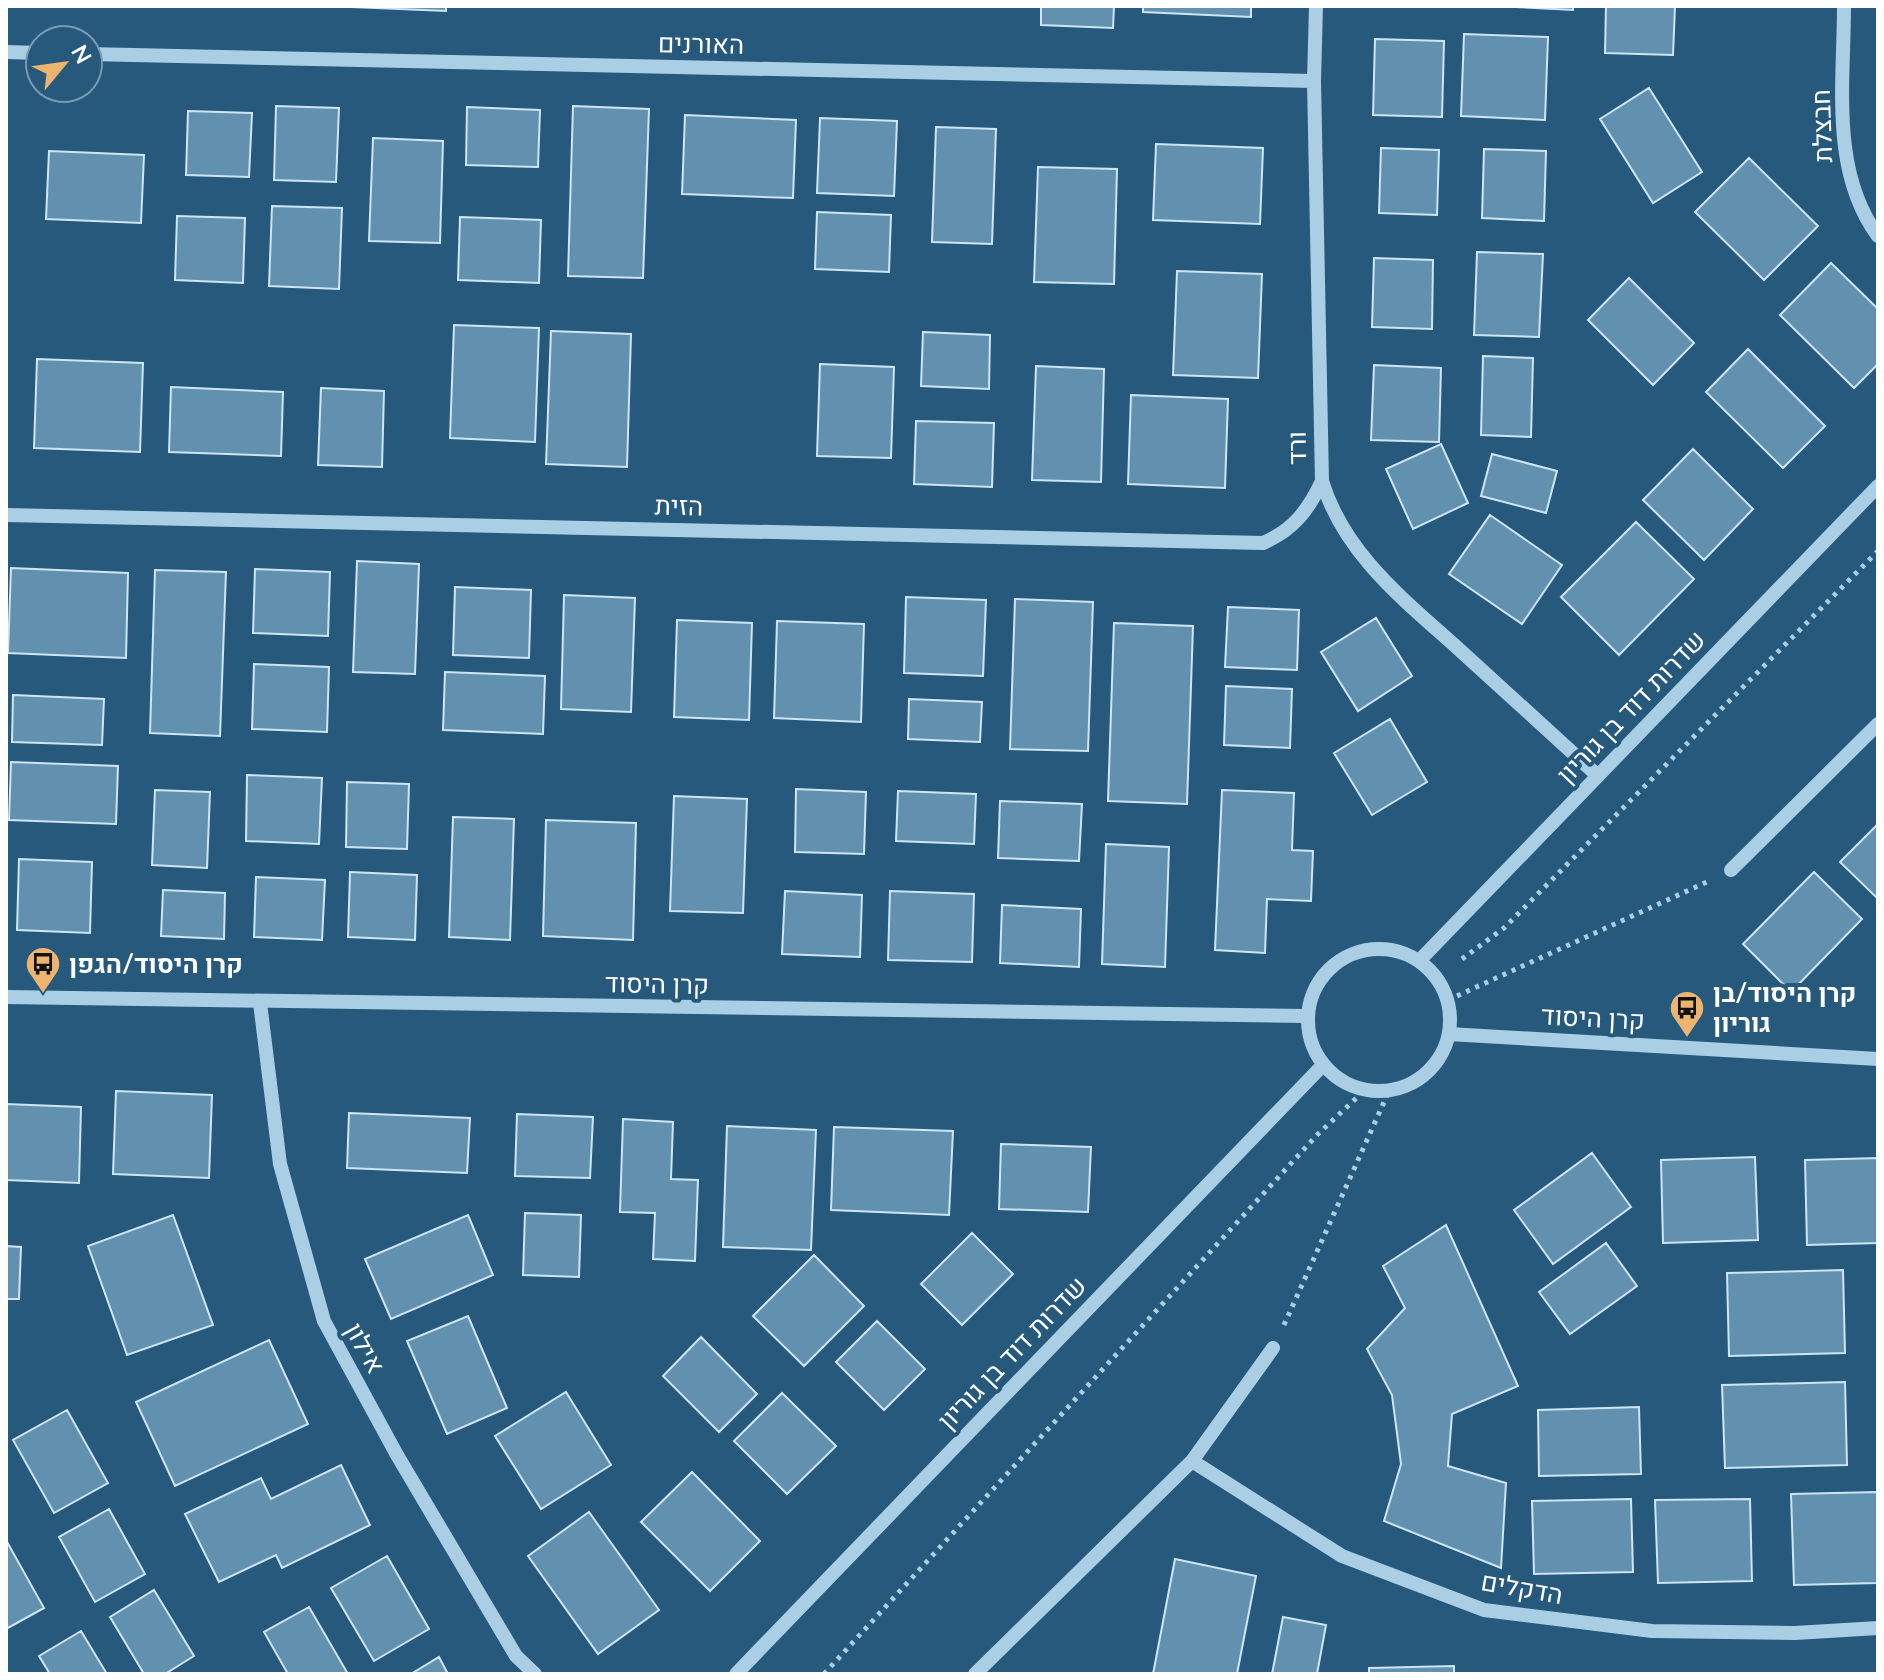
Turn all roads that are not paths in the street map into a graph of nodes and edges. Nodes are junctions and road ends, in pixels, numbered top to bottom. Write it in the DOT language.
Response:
graph roads {
  1 [pos="1316,6"];
  2 [pos="1844,6"];
  3 [pos="104,54"];
  4 [pos="1314,81"];
  5 [pos="1878,236"];
  6 [pos="1322,481"];
  7 [pos="1878,486"];
  8 [pos="6,515"];
  9 [pos="1878,724"];
  10 [pos="1598,776"];
  11 [pos="1731,870"];
  12 [pos="1419,961"];
  13 [pos="6,997"];
  14 [pos="260,1003"];
  15 [pos="1307,1016"];
  16 [pos="1449,1034"];
  17 [pos="1878,1059"];
  18 [pos="1323,1065"];
  19 [pos="1273,1348"];
  20 [pos="1192,1461"];
  21 [pos="1878,1628"];
  22 [pos="535,1674"];
  23 [pos="736,1674"];
  24 [pos="975,1674"];
  1 -- 4 [label="street, ורד"];
  2 -- 5 [label="street, חבצלת"];
  3 -- 4 [label="street, האורנים"];
  4 -- 6 [label="street, ורד"];
  6 -- 8 [label="street, הזית"];
  6 -- 10 [label="street, ורד"];
  7 -- 10 [label="street, שדרות דוד בן גוריון"];
  9 -- 11 [label="street"];
  10 -- 12 [label="street, שדרות דוד בן גוריון"];
  12 -- 15 [label="street"];
  12 -- 16 [label="street"];
  13 -- 14 [label="street, קרן היסוד"];
  14 -- 15 [label="street, קרן היסוד"];
  14 -- 22 [label="street, אילון"];
  15 -- 18 [label="street"];
  16 -- 17 [label="street, קרן היסוד"];
  16 -- 18 [label="street"];
  18 -- 23 [label="street, שדרות דוד בן גוריון"];
  19 -- 20 [label="street"];
  20 -- 21 [label="street, הדקלים"];
  20 -- 24 [label="street"];
}
